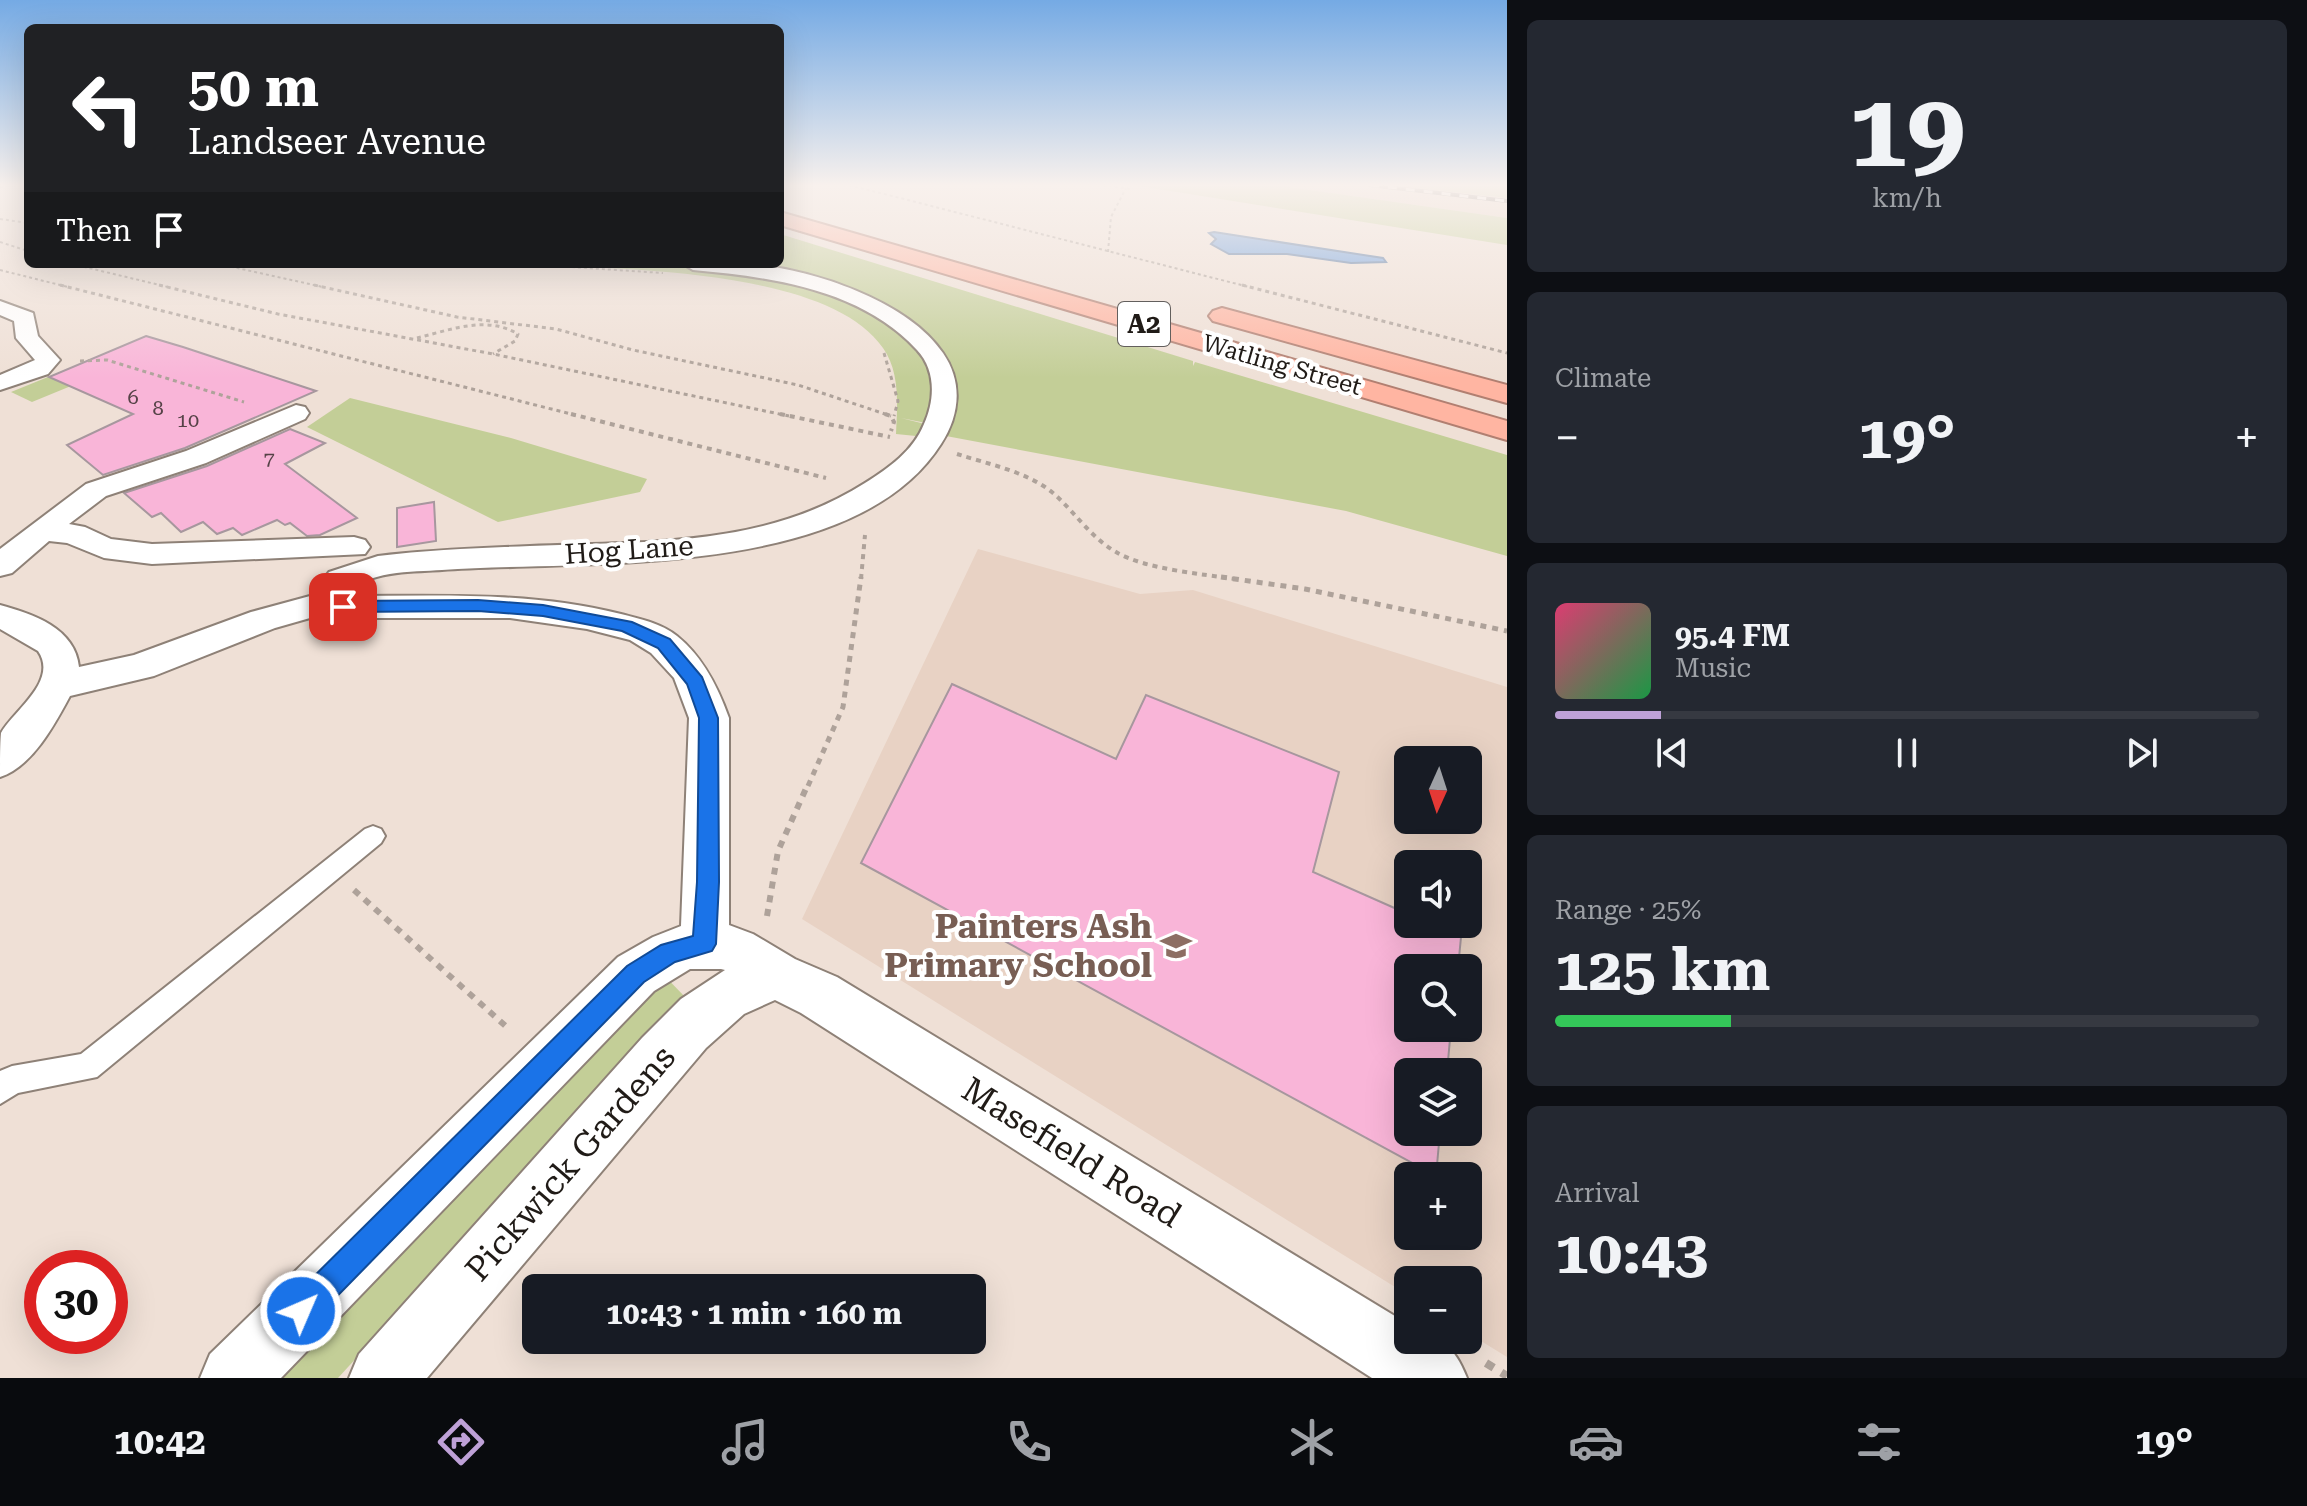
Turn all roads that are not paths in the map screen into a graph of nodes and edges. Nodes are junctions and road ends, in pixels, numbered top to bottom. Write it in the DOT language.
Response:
graph roads {
  1 [pos="887,249"];
  2 [pos="683,269"];
  3 [pos="0,307"];
  4 [pos="1203,311"];
  5 [pos="0,383"];
  6 [pos="1507,394"];
  7 [pos="249,404"];
  8 [pos="1507,431"];
  9 [pos="42,531"];
  10 [pos="354,547"];
  11 [pos="0,566"];
  12 [pos="320,606"];
  13 [pos="0,617"];
  14 [pos="57,685"];
  15 [pos="0,761"];
  16 [pos="373,836"];
  17 [pos="704,944"];
  18 [pos="777,976"];
  19 [pos="0,1089"];
  20 [pos="234,1378"];
  21 [pos="383,1378"];
  22 [pos="1433,1378"];
  1 -- 8 [label="highway, Watling Street / A2"];
  2 -- 12 [label="street, Hog Lane"];
  3 -- 5 [label="street"];
  4 -- 6 [label="highway, Watling Street / A2"];
  7 -- 9 [label="street"];
  9 -- 10 [label="street"];
  9 -- 11 [label="street"];
  12 -- 14 [label="street"];
  12 -- 17 [label="street"];
  13 -- 14 [label="street"];
  14 -- 15 [label="street"];
  16 -- 19 [label="lane"];
  17 -- 18 [label="street, Masefield Road"];
  17 -- 20 [label="street"];
  18 -- 21 [label="street, Pickwick Gardens"];
  18 -- 22 [label="street, Masefield Road"];
}
